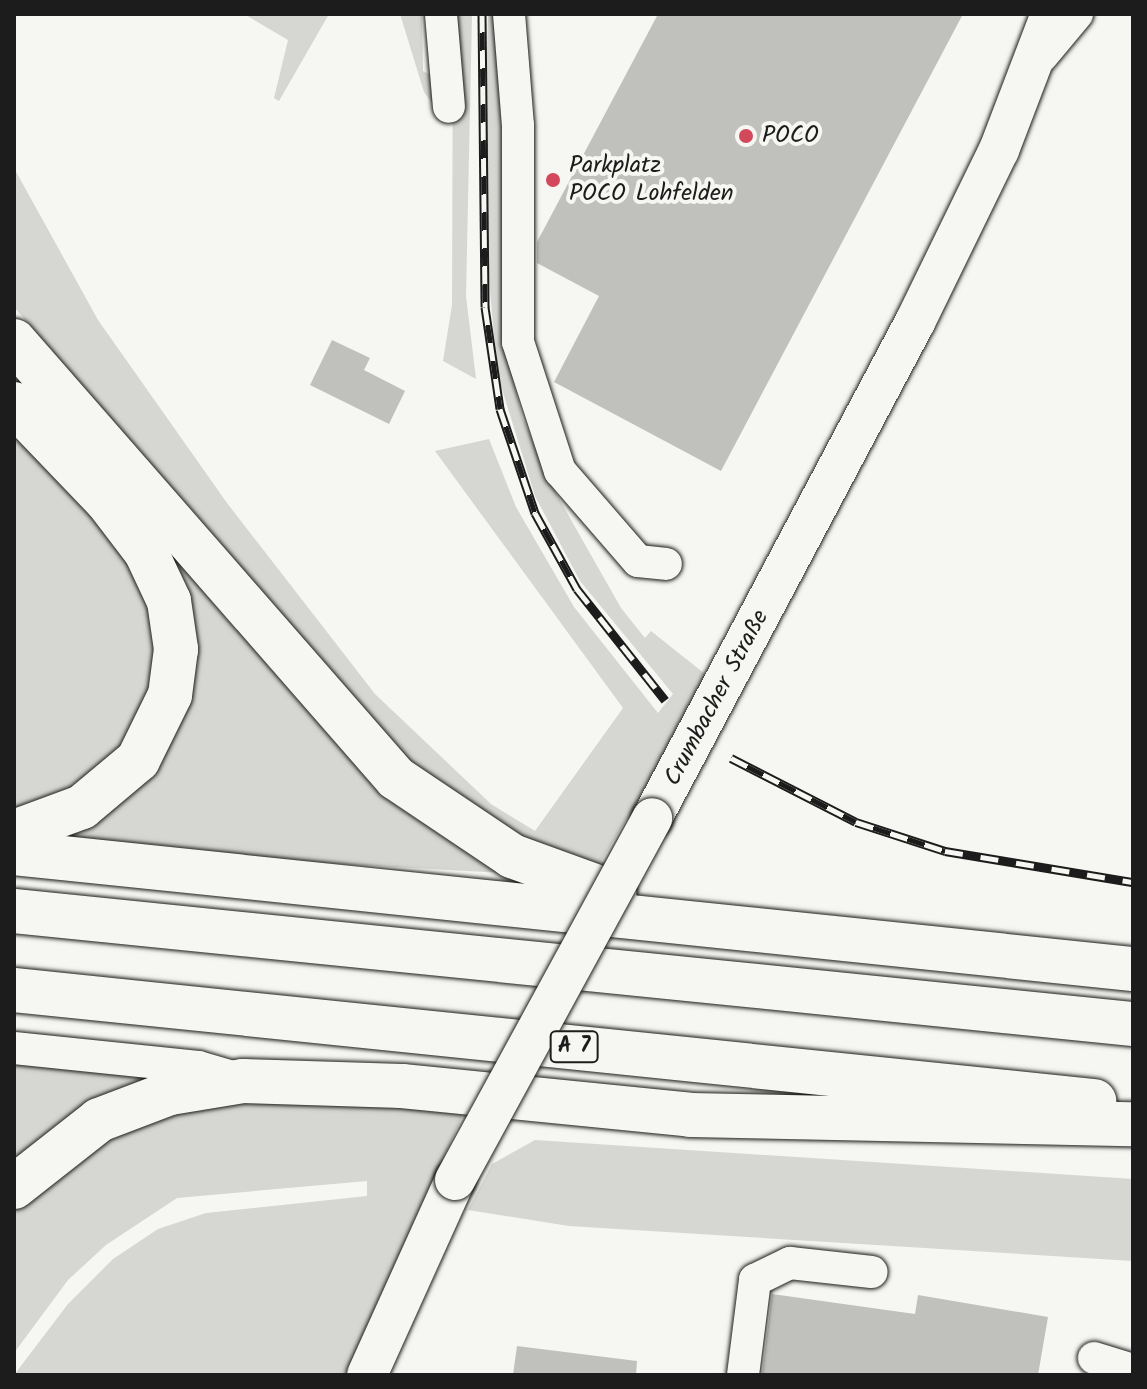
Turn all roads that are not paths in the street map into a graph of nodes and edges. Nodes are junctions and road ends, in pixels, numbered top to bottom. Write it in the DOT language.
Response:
graph roads {
  1 [pos="441,14"];
  2 [pos="509,14"];
  3 [pos="1051,14"];
  4 [pos="1077,14"];
  5 [pos="1035,65"];
  6 [pos="449,107"];
  7 [pos="14,341"];
  8 [pos="14,404"];
  9 [pos="666,564"];
  10 [pos="14,832"];
  11 [pos="14,853"];
  12 [pos="14,911"];
  13 [pos="776,929"];
  14 [pos="1133,969"];
  15 [pos="14,990"];
  16 [pos="1133,1024"];
  17 [pos="14,1048"];
  18 [pos="243,1081"];
  19 [pos="1133,1105"];
  20 [pos="1133,1124"];
  21 [pos="14,1187"];
  22 [pos="872,1272"];
  23 [pos="1094,1358"];
  24 [pos="1133,1370"];
  25 [pos="367,1375"];
  26 [pos="743,1375"];
  1 -- 6 [label="street"];
  2 -- 9 [label="street"];
  3 -- 5 [label="main road, Crumbacher Straße"];
  4 -- 5 [label="street"];
  5 -- 25 [label="main road, Crumbacher Straße, bridge"];
  7 -- 13 [label="highway"];
  8 -- 10 [label="highway"];
  11 -- 13 [label="highway"];
  12 -- 16 [label="highway"];
  13 -- 14 [label="highway"];
  15 -- 19 [label="highway, A 7"];
  17 -- 18 [label="street"];
  18 -- 20 [label="highway"];
  18 -- 21 [label="highway"];
  22 -- 26 [label="street"];
  23 -- 24 [label="street"];
}
